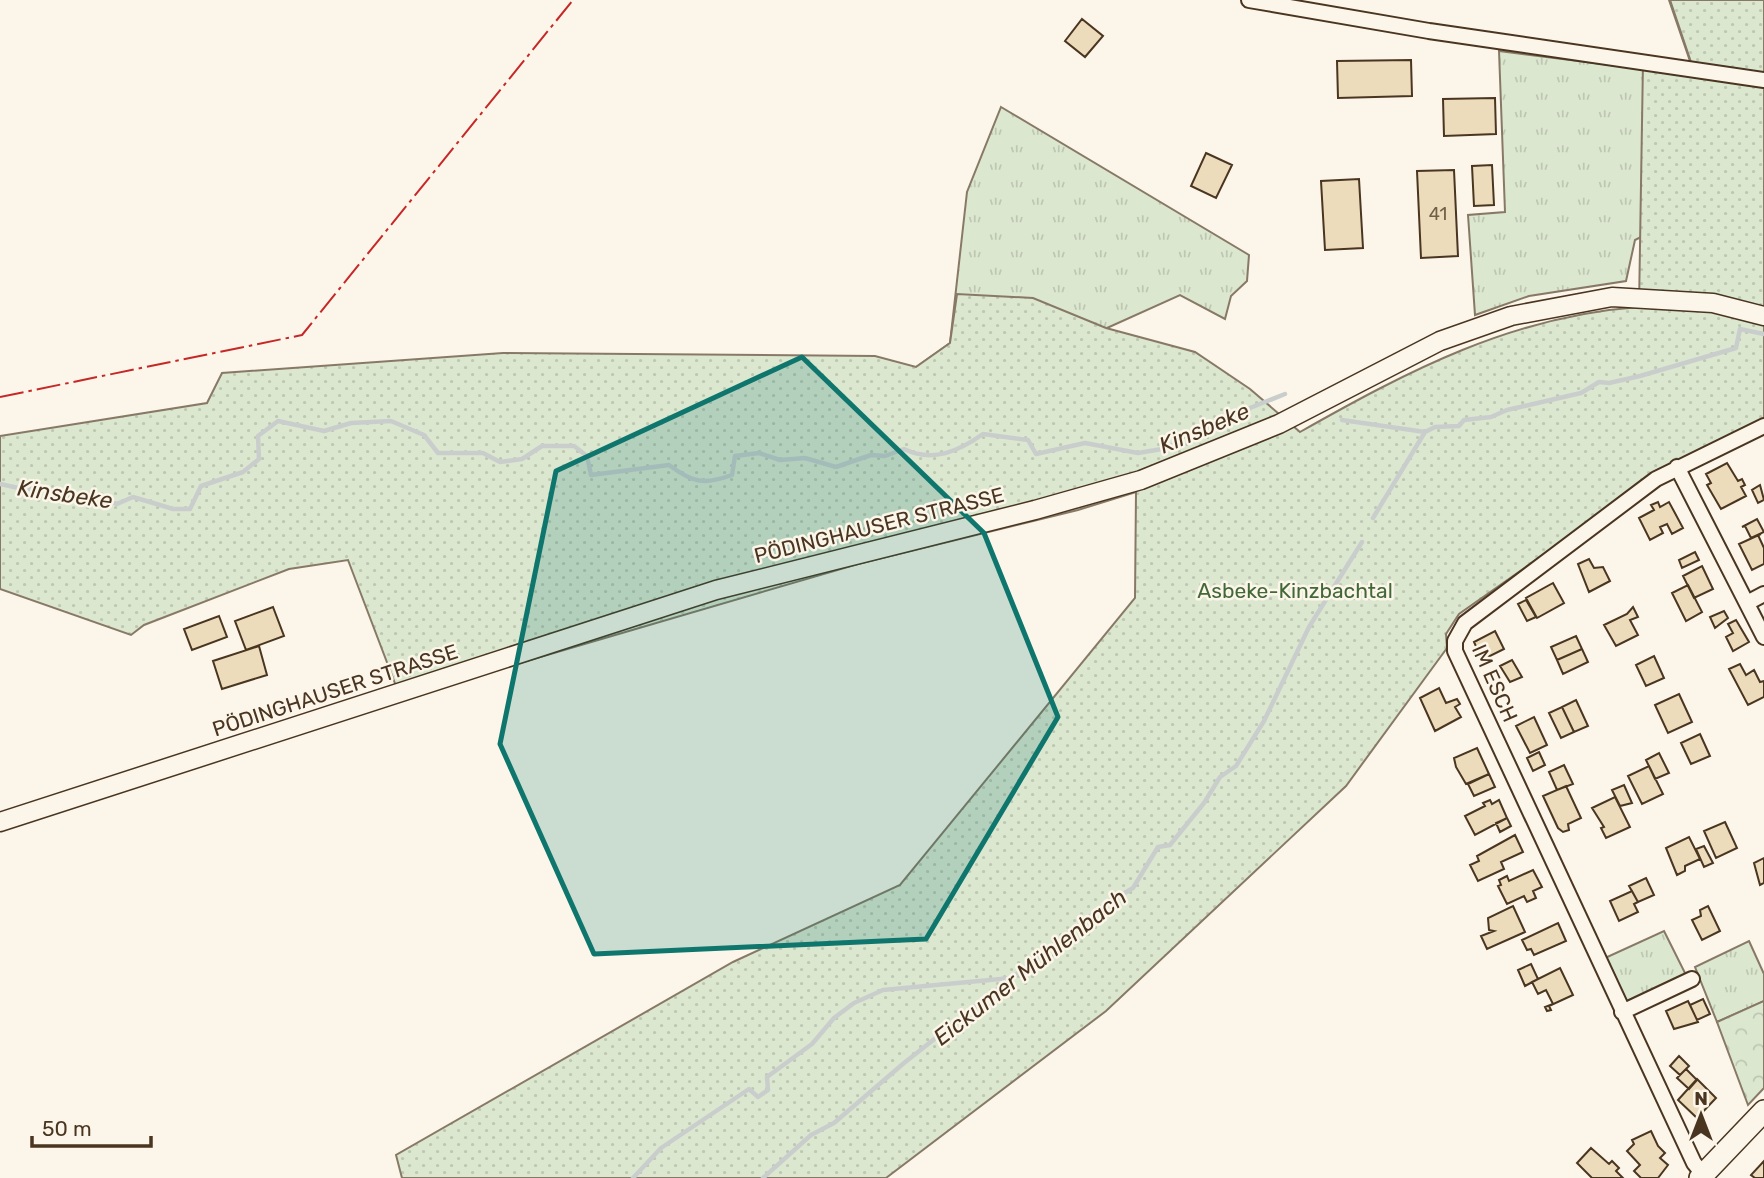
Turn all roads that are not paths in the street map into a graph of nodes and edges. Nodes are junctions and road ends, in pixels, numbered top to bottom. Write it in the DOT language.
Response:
graph roads {
  1 [pos="1250,0"];
  2 [pos="1764,80"];
  3 [pos="1764,316"];
  4 [pos="1764,426"];
  5 [pos="1676,467"];
  6 [pos="1764,594"];
  7 [pos="1746,603"];
  8 [pos="1764,637"];
  9 [pos="0,822"];
  10 [pos="1692,979"];
  11 [pos="1622,1012"];
  12 [pos="1764,1111"];
  13 [pos="1701,1176"];
  1 -- 2 [label="street"];
  3 -- 9 [label="street, PÖDINGHAUSER STRASSE"];
  4 -- 5 [label="street, IM ESCH"];
  5 -- 7 [label="street"];
  5 -- 11 [label="street, IM ESCH"];
  6 -- 7 [label="street"];
  7 -- 8 [label="street"];
  10 -- 11 [label="street"];
  11 -- 13 [label="street, IM ESCH"];
  12 -- 13 [label="main road"];
}
